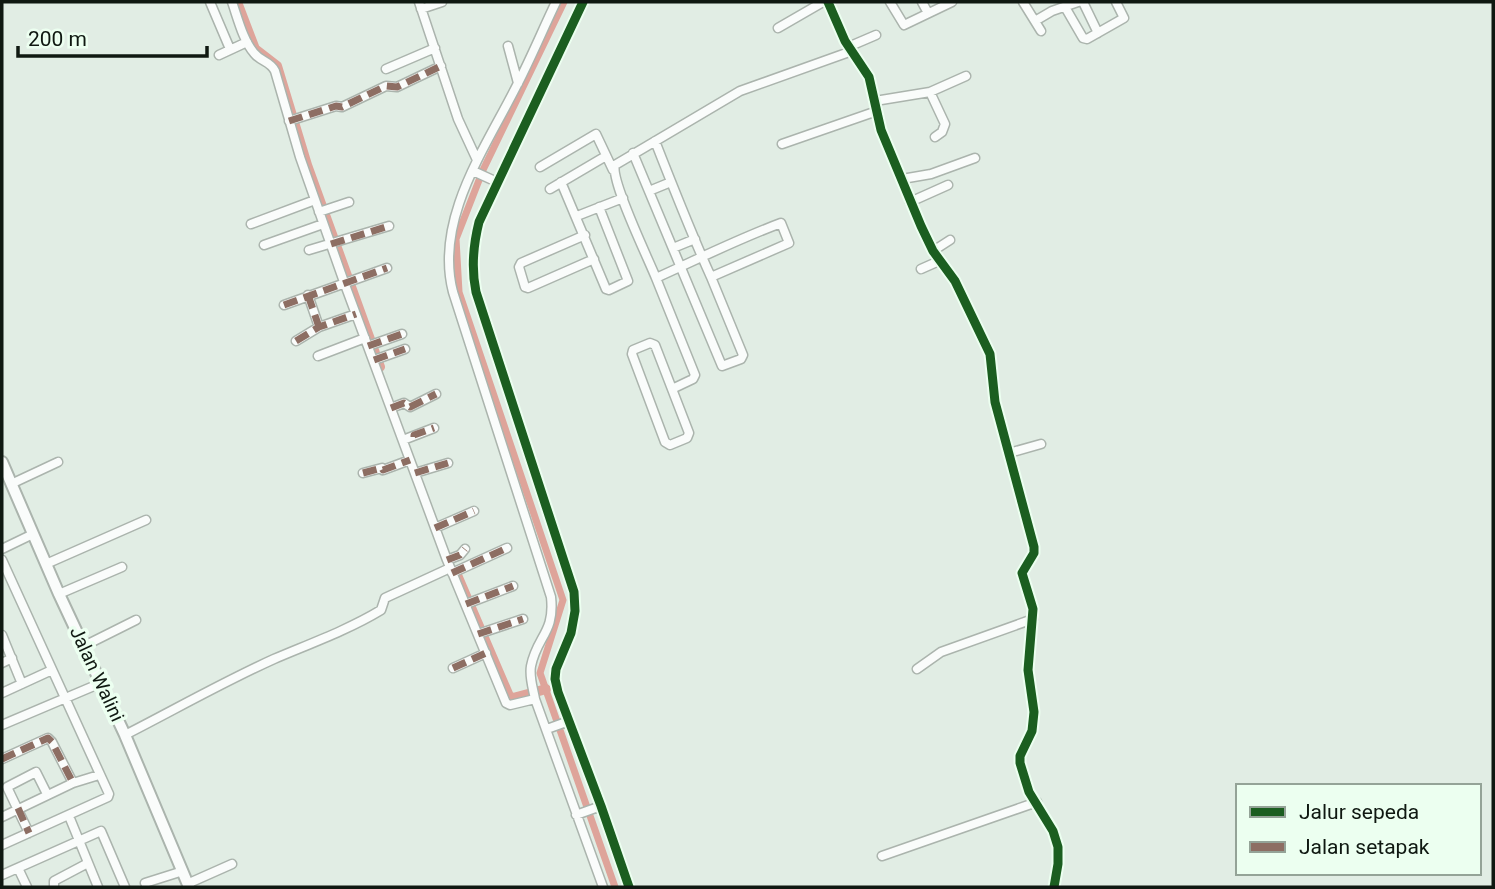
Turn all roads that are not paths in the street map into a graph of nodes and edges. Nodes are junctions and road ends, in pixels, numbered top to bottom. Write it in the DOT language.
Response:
graph roads {
  1 [pos="210,2"];
  2 [pos="232,2"];
  3 [pos="442,2"];
  4 [pos="556,2"];
  5 [pos="583,2"];
  6 [pos="825,2"];
  7 [pos="890,2"];
  8 [pos="922,2"];
  9 [pos="951,2"];
  10 [pos="1023,2"];
  11 [pos="1048,2"];
  12 [pos="1081,2"];
  13 [pos="1116,2"];
  14 [pos="420,5"];
  15 [pos="1065,7"];
  16 [pos="1052,11"];
  17 [pos="928,13"];
  18 [pos="1035,21"];
  19 [pos="778,28"];
  20 [pos="1041,32"];
  21 [pos="1098,33"];
  22 [pos="876,35"];
  23 [pos="247,42"];
  24 [pos="509,46"];
  25 [pos="230,48"];
  26 [pos="435,48"];
  27 [pos="850,49"];
  28 [pos="219,55"];
  29 [pos="441,66"];
  30 [pos="386,69"];
  31 [pos="966,76"];
  32 [pos="518,83"];
  33 [pos="930,92"];
  34 [pos="875,101"];
  35 [pos="877,111"];
  36 [pos="294,120"];
  37 [pos="936,137"];
  38 [pos="655,141"];
  39 [pos="782,144"];
  40 [pos="633,153"];
  41 [pos="606,156"];
  42 [pos="975,158"];
  43 [pos="477,160"];
  44 [pos="540,167"];
  45 [pos="613,170"];
  46 [pos="475,172"];
  47 [pos="902,179"];
  48 [pos="495,181"];
  49 [pos="561,182"];
  50 [pos="671,182"];
  51 [pos="948,185"];
  52 [pos="550,189"];
  53 [pos="649,191"];
  54 [pos="623,198"];
  55 [pos="315,200"];
  56 [pos="349,202"];
  57 [pos="910,202"];
  58 [pos="599,207"];
  59 [pos="322,211"];
  60 [pos="577,216"];
  61 [pos="251,224"];
  62 [pos="323,224"];
  63 [pos="389,226"];
  64 [pos="585,235"];
  65 [pos="695,239"];
  66 [pos="950,240"];
  67 [pos="334,244"];
  68 [pos="264,245"];
  69 [pos="673,248"];
  70 [pos="309,250"];
  71 [pos="933,251"];
  72 [pos="702,257"];
  73 [pos="594,259"];
  74 [pos="939,261"];
  75 [pos="680,267"];
  76 [pos="387,268"];
  77 [pos="922,269"];
  78 [pos="711,277"];
  79 [pos="656,278"];
  80 [pos="347,281"];
  81 [pos="308,295"];
  82 [pos="284,305"];
  83 [pos="356,314"];
  84 [pos="319,327"];
  85 [pos="402,334"];
  86 [pos="296,341"];
  87 [pos="369,343"];
  88 [pos="405,349"];
  89 [pos="318,356"];
  90 [pos="376,360"];
  91 [pos="672,389"];
  92 [pos="436,394"];
  93 [pos="393,407"];
  94 [pos="434,428"];
  95 [pos="405,440"];
  96 [pos="1041,444"];
  97 [pos="1009,453"];
  98 [pos="410,460"];
  99 [pos="2,462"];
  100 [pos="58,462"];
  101 [pos="447,463"];
  102 [pos="417,472"];
  103 [pos="363,473"];
  104 [pos="11,484"];
  105 [pos="474,511"];
  106 [pos="146,520"];
  107 [pos="437,528"];
  108 [pos="33,534"];
  109 [pos="507,548"];
  110 [pos="465,549"];
  111 [pos="2,550"];
  112 [pos="2,560"];
  113 [pos="46,564"];
  114 [pos="452,566"];
  115 [pos="122,567"];
  116 [pos="513,586"];
  117 [pos="59,594"];
  118 [pos="468,603"];
  119 [pos="523,619"];
  120 [pos="1033,619"];
  121 [pos="136,620"];
  122 [pos="480,633"];
  123 [pos="2,635"];
  124 [pos="84,646"];
  125 [pos="486,653"];
  126 [pos="12,658"];
  127 [pos="2,663"];
  128 [pos="453,668"];
  129 [pos="917,669"];
  130 [pos="52,670"];
  131 [pos="101,682"];
  132 [pos="22,684"];
  133 [pos="2,693"];
  134 [pos="64,698"];
  135 [pos="535,699"];
  136 [pos="566,722"];
  137 [pos="2,725"];
  138 [pos="550,728"];
  139 [pos="125,734"];
  140 [pos="2,760"];
  141 [pos="99,775"];
  142 [pos="73,783"];
  143 [pos="47,794"];
  144 [pos="1037,802"];
  145 [pos="599,806"];
  146 [pos="18,808"];
  147 [pos="577,814"];
  148 [pos="69,816"];
  149 [pos="2,817"];
  150 [pos="29,833"];
  151 [pos="79,841"];
  152 [pos="2,845"];
  153 [pos="882,856"];
  154 [pos="88,863"];
  155 [pos="232,864"];
  156 [pos="18,868"];
  157 [pos="183,871"];
  158 [pos="2,875"];
  159 [pos="145,883"];
  160 [pos="188,886"];
  161 [pos="27,887"];
  162 [pos="54,887"];
  163 [pos="98,887"];
  164 [pos="125,887"];
  165 [pos="603,887"];
  166 [pos="629,887"];
  167 [pos="1054,887"];
  1 -- 25 [label="street"];
  2 -- 23 [label="street"];
  3 -- 14 [label="street"];
  4 -- 32 [label="street"];
  5 -- 48 [label="street"];
  6 -- 19 [label="street"];
  6 -- 27 [label="street"];
  7 -- 17 [label="street"];
  8 -- 17 [label="street"];
  9 -- 17 [label="street"];
  10 -- 18 [label="street"];
  11 -- 16 [label="street"];
  12 -- 15 [label="street"];
  12 -- 21 [label="street"];
  13 -- 21 [label="street"];
  14 -- 26 [label="street"];
  15 -- 16 [label="street"];
  15 -- 21 [label="street"];
  16 -- 18 [label="street"];
  18 -- 20 [label="street"];
  22 -- 27 [label="street"];
  23 -- 25 [label="street"];
  23 -- 36 [label="street"];
  24 -- 32 [label="street"];
  25 -- 28 [label="street"];
  26 -- 29 [label="street"];
  26 -- 30 [label="street"];
  27 -- 34 [label="street"];
  27 -- 38 [label="street"];
  29 -- 36 [label="street"];
  29 -- 43 [label="street"];
  31 -- 33 [label="street"];
  32 -- 43 [label="street"];
  33 -- 34 [label="street"];
  33 -- 37 [label="street"];
  34 -- 35 [label="street"];
  35 -- 39 [label="street"];
  35 -- 47 [label="street"];
  36 -- 55 [label="street"];
  38 -- 40 [label="street"];
  38 -- 50 [label="street"];
  40 -- 45 [label="street"];
  40 -- 53 [label="street"];
  41 -- 44 [label="street"];
  41 -- 45 [label="street"];
  41 -- 49 [label="street"];
  42 -- 47 [label="street"];
  43 -- 46 [label="street"];
  45 -- 54 [label="street"];
  46 -- 48 [label="street"];
  46 -- 135 [label="street"];
  47 -- 57 [label="street"];
  48 -- 136 [label="street"];
  49 -- 52 [label="street"];
  49 -- 60 [label="street"];
  50 -- 53 [label="street"];
  50 -- 65 [label="street"];
  51 -- 57 [label="street"];
  53 -- 69 [label="street"];
  54 -- 58 [label="street"];
  54 -- 79 [label="street"];
  55 -- 59 [label="street"];
  55 -- 61 [label="street"];
  56 -- 59 [label="street"];
  57 -- 71 [label="street"];
  58 -- 60 [label="street"];
  58 -- 73 [label="street"];
  59 -- 62 [label="street"];
  60 -- 64 [label="street"];
  62 -- 67 [label="street"];
  62 -- 68 [label="street"];
  63 -- 67 [label="street"];
  64 -- 73 [label="street"];
  64 -- 73 [label="street"];
  65 -- 69 [label="street"];
  65 -- 72 [label="street"];
  66 -- 71 [label="street"];
  67 -- 70 [label="street"];
  67 -- 80 [label="street"];
  69 -- 75 [label="street"];
  71 -- 74 [label="street"];
  72 -- 75 [label="street"];
  72 -- 78 [label="street"];
  72 -- 78 [label="street"];
  74 -- 77 [label="street"];
  74 -- 97 [label="street"];
  75 -- 78 [label="street"];
  75 -- 79 [label="street"];
  76 -- 80 [label="street"];
  79 -- 91 [label="street"];
  80 -- 81 [label="street"];
  80 -- 83 [label="street"];
  81 -- 82 [label="street"];
  81 -- 84 [label="street"];
  83 -- 84 [label="street"];
  83 -- 87 [label="street"];
  84 -- 86 [label="street"];
  85 -- 87 [label="street"];
  87 -- 89 [label="street"];
  87 -- 90 [label="street"];
  88 -- 90 [label="street"];
  90 -- 93 [label="street"];
  91 -- 91 [label="street"];
  92 -- 93 [label="street"];
  93 -- 95 [label="street"];
  94 -- 95 [label="street"];
  95 -- 98 [label="street"];
  96 -- 97 [label="street"];
  97 -- 120 [label="street"];
  98 -- 102 [label="street"];
  98 -- 103 [label="street"];
  99 -- 104 [label="street, Jalan Walini"];
  100 -- 104 [label="street"];
  101 -- 102 [label="street"];
  102 -- 107 [label="street"];
  104 -- 108 [label="street, Jalan Walini"];
  105 -- 107 [label="street"];
  106 -- 113 [label="street"];
  107 -- 114 [label="street"];
  108 -- 111 [label="street"];
  108 -- 113 [label="street, Jalan Walini"];
  109 -- 114 [label="street"];
  110 -- 114 [label="street"];
  112 -- 130 [label="street"];
  113 -- 117 [label="street, Jalan Walini"];
  114 -- 118 [label="street"];
  114 -- 139 [label="street"];
  115 -- 117 [label="street"];
  116 -- 118 [label="street"];
  117 -- 124 [label="street, Jalan Walini"];
  118 -- 122 [label="street"];
  119 -- 122 [label="street"];
  120 -- 129 [label="street"];
  120 -- 144 [label="street"];
  121 -- 124 [label="street"];
  122 -- 125 [label="street"];
  123 -- 126 [label="street"];
  124 -- 131 [label="street, Jalan Walini"];
  125 -- 128 [label="street"];
  125 -- 135 [label="street"];
  126 -- 127 [label="street"];
  126 -- 132 [label="street"];
  130 -- 132 [label="street"];
  130 -- 134 [label="street"];
  131 -- 134 [label="street"];
  131 -- 139 [label="street, Jalan Walini"];
  132 -- 133 [label="street"];
  134 -- 137 [label="street"];
  134 -- 141 [label="street"];
  135 -- 138 [label="street"];
  136 -- 138 [label="street"];
  136 -- 145 [label="street"];
  138 -- 147 [label="street"];
  139 -- 157 [label="street, Jalan Walini"];
  140 -- 142 [label="street"];
  141 -- 142 [label="street"];
  141 -- 148 [label="street"];
  142 -- 143 [label="street"];
  143 -- 146 [label="street"];
  143 -- 146 [label="street"];
  144 -- 153 [label="street"];
  144 -- 167 [label="street"];
  145 -- 147 [label="street"];
  145 -- 166 [label="street"];
  146 -- 149 [label="street"];
  146 -- 150 [label="street"];
  147 -- 165 [label="street"];
  148 -- 150 [label="street"];
  148 -- 151 [label="street"];
  150 -- 152 [label="street"];
  151 -- 154 [label="street"];
  151 -- 156 [label="street"];
  151 -- 164 [label="street"];
  154 -- 162 [label="street"];
  154 -- 163 [label="street"];
  155 -- 160 [label="street"];
  156 -- 158 [label="street"];
  156 -- 161 [label="street"];
  157 -- 159 [label="street"];
  157 -- 160 [label="street, Jalan Walini"];
}
